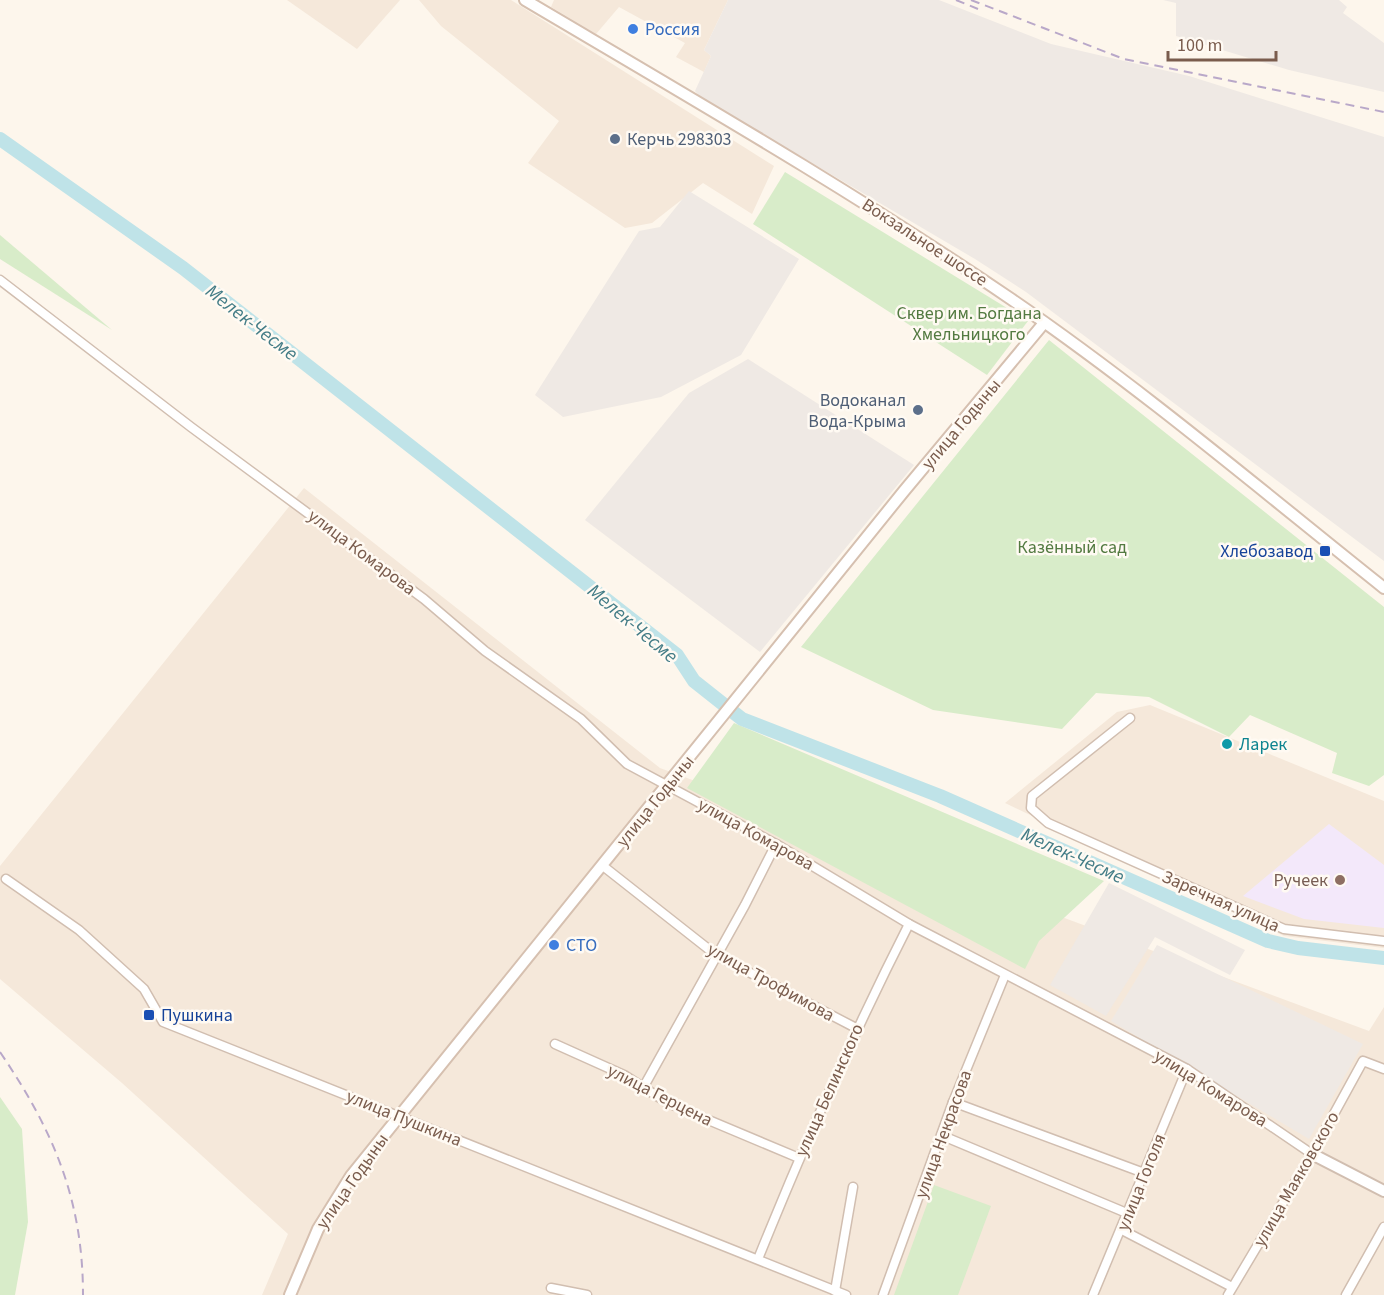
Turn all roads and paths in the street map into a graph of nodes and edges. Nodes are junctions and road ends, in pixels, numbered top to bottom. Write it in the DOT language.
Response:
graph roads {
  1 [pos="525,0"];
  2 [pos="541,4"];
  3 [pos="0,280"];
  4 [pos="1044,323"];
  5 [pos="1384,588"];
  6 [pos="1130,718"];
  7 [pos="668,785"];
  8 [pos="776,844"];
  9 [pos="603,866"];
  10 [pos="6,879"];
  11 [pos="909,924"];
  12 [pos="1384,941"];
  13 [pos="716,956"];
  14 [pos="1005,975"];
  15 [pos="856,1028"];
  16 [pos="555,1044"];
  17 [pos="1187,1069"];
  18 [pos="1384,1070"];
  19 [pos="643,1088"];
  20 [pos="953,1102"];
  21 [pos="398,1116"];
  22 [pos="943,1136"];
  23 [pos="1312,1154"];
  24 [pos="799,1158"];
  25 [pos="1144,1173"];
  26 [pos="853,1187"];
  27 [pos="1384,1191"];
  28 [pos="1129,1214"];
  29 [pos="1384,1227"];
  30 [pos="1122,1230"];
  31 [pos="758,1259"];
  32 [pos="550,1288"];
  33 [pos="835,1291"];
  34 [pos="1230,1291"];
  35 [pos="290,1295"];
  36 [pos="586,1295"];
  37 [pos="846,1295"];
  38 [pos="883,1295"];
  39 [pos="1093,1295"];
  40 [pos="1346,1295"];
  1 -- 2 [label="main road, Вокзальное шоссе"];
  2 -- 4 [label="main road, Вокзальное шоссе"];
  3 -- 7 [label="street, улица Комарова"];
  4 -- 5 [label="main road, Вокзальное шоссе"];
  4 -- 7 [label="main road, улица Годыны"];
  6 -- 12 [label="street, Заречная улица"];
  7 -- 8 [label="street, улица Комарова"];
  7 -- 9 [label="main road, улица Годыны"];
  8 -- 11 [label="street, улица Комарова"];
  8 -- 13 [label="street"];
  9 -- 13 [label="street, улица Трофимова"];
  9 -- 21 [label="main road, улица Годыны"];
  10 -- 21 [label="street, улица Пушкина"];
  11 -- 14 [label="street, улица Комарова"];
  11 -- 15 [label="street, улица Белинского"];
  13 -- 15 [label="street, улица Трофимова"];
  13 -- 19 [label="street"];
  14 -- 17 [label="street, улица Комарова"];
  14 -- 20 [label="street, улица Некрасова"];
  15 -- 24 [label="street, улица Белинского"];
  16 -- 19 [label="street, улица Герцена"];
  17 -- 23 [label="street, улица Комарова"];
  17 -- 25 [label="street, улица Гоголя"];
  18 -- 23 [label="street, улица Маяковского"];
  19 -- 24 [label="street, улица Герцена"];
  20 -- 22 [label="street, улица Некрасова"];
  20 -- 25 [label="street"];
  21 -- 31 [label="street, улица Пушкина"];
  21 -- 35 [label="main road, улица Годыны"];
  22 -- 28 [label="street"];
  22 -- 38 [label="street, улица Некрасова"];
  23 -- 27 [label="main road, улица Комарова"];
  23 -- 34 [label="street, улица Маяковского"];
  24 -- 31 [label="street, улица Белинского"];
  25 -- 28 [label="street, улица Гоголя"];
  26 -- 33 [label="street"];
  28 -- 30 [label="street, улица Гоголя"];
  29 -- 40 [label="street"];
  30 -- 34 [label="street"];
  30 -- 39 [label="street, улица Гоголя"];
  31 -- 33 [label="street, улица Пушкина"];
  32 -- 36 [label="street"];
  33 -- 37 [label="street, улица Пушкина"];
}
